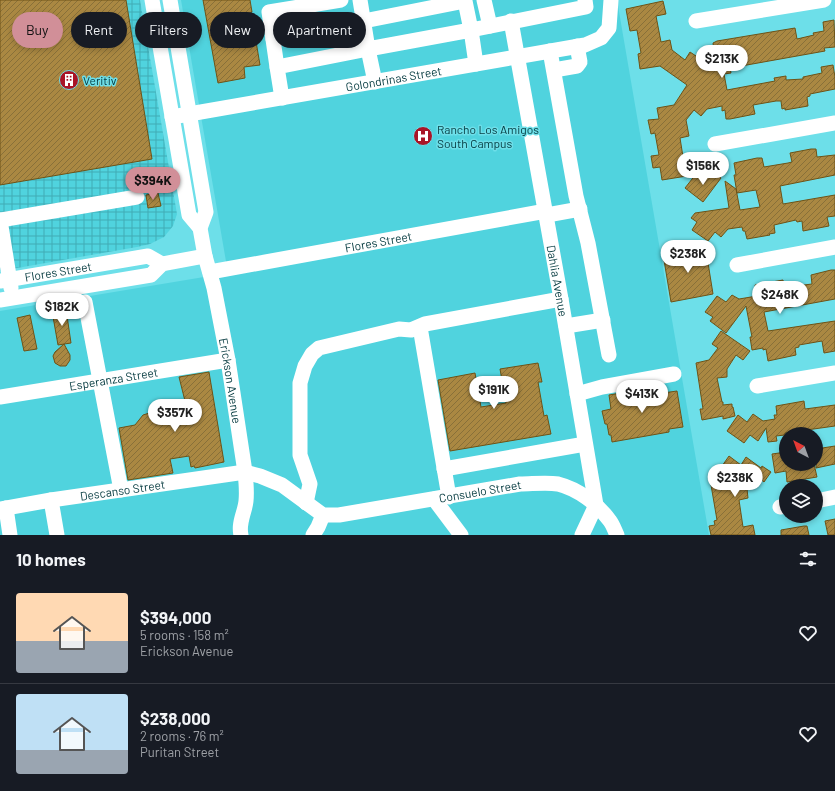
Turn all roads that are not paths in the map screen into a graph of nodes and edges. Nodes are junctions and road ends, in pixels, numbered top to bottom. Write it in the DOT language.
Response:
graph roads {
  1 [pos="152,0"];
  2 [pos="170,0"];
  3 [pos="341,0"];
  4 [pos="360,0"];
  5 [pos="467,0"];
  6 [pos="484,0"];
  7 [pos="585,0"];
  8 [pos="611,0"];
  9 [pos="824,0"];
  10 [pos="362,12"];
  11 [pos="366,20"];
  12 [pos="511,21"];
  13 [pos="696,21"];
  14 [pos="490,26"];
  15 [pos="471,30"];
  16 [pos="366,38"];
  17 [pos="273,39"];
  18 [pos="577,46"];
  19 [pos="274,48"];
  20 [pos="368,49"];
  21 [pos="550,51"];
  22 [pos="518,57"];
  23 [pos="476,64"];
  24 [pos="277,67"];
  25 [pos="555,76"];
  26 [pos="375,82"];
  27 [pos="282,98"];
  28 [pos="190,114"];
  29 [pos="172,117"];
  30 [pos="835,123"];
  31 [pos="715,144"];
  32 [pos="137,197"];
  33 [pos="579,207"];
  34 [pos="546,213"];
  35 [pos="0,220"];
  36 [pos="200,228"];
  37 [pos="835,247"];
  38 [pos="205,256"];
  39 [pos="162,264"];
  40 [pos="737,265"];
  41 [pos="210,272"];
  42 [pos="5,280"];
  43 [pos="6,299"];
  44 [pos="562,299"];
  45 [pos="85,302"];
  46 [pos="603,320"];
  47 [pos="566,326"];
  48 [pos="420,327"];
  49 [pos="609,355"];
  50 [pos="228,360"];
  51 [pos="835,373"];
  52 [pos="674,374"];
  53 [pos="101,380"];
  54 [pos="757,386"];
  55 [pos="577,394"];
  56 [pos="0,398"];
  57 [pos="586,444"];
  58 [pos="444,469"];
  59 [pos="245,472"];
  60 [pos="121,490"];
  61 [pos="449,497"];
  62 [pos="835,497"];
  63 [pos="434,499"];
  64 [pos="823,499"];
  65 [pos="51,500"];
  66 [pos="306,503"];
  67 [pos="596,505"];
  68 [pos="3,509"];
  69 [pos="323,515"];
  70 [pos="10,535"];
  71 [pos="57,535"];
  72 [pos="241,535"];
  73 [pos="313,535"];
  74 [pos="461,535"];
  75 [pos="582,535"];
  76 [pos="617,535"];
  1 -- 29 [label="street, Erickson Avenue"];
  2 -- 28 [label="street, Erickson Avenue"];
  3 -- 17 [label="street"];
  4 -- 10 [label="street"];
  5 -- 11 [label="street"];
  5 -- 15 [label="street"];
  6 -- 14 [label="street"];
  7 -- 12 [label="street"];
  8 -- 18 [label="street, Golondrinas Street"];
  9 -- 13 [label="street"];
  12 -- 14 [label="street"];
  12 -- 22 [label="street, Dahlia Avenue"];
  14 -- 15 [label="street"];
  15 -- 20 [label="street"];
  15 -- 23 [label="street"];
  16 -- 20 [label="street"];
  18 -- 21 [label="street, Golondrinas Street"];
  18 -- 25 [label="street"];
  19 -- 24 [label="street"];
  20 -- 24 [label="street"];
  20 -- 26 [label="street"];
  21 -- 22 [label="street, Golondrinas Street"];
  21 -- 25 [label="street"];
  22 -- 23 [label="street, Golondrinas Street"];
  22 -- 34 [label="street, Dahlia Avenue"];
  23 -- 26 [label="street, Golondrinas Street"];
  24 -- 27 [label="street"];
  25 -- 33 [label="street"];
  26 -- 27 [label="street, Golondrinas Street"];
  27 -- 28 [label="street, Golondrinas Street"];
  28 -- 29 [label="street, Golondrinas Street"];
  28 -- 36 [label="street, Erickson Avenue"];
  29 -- 36 [label="street, Erickson Avenue"];
  30 -- 31 [label="street"];
  32 -- 35 [label="street"];
  33 -- 34 [label="street, Flores Street"];
  33 -- 46 [label="street"];
  34 -- 41 [label="street, Flores Street"];
  34 -- 44 [label="street, Dahlia Avenue"];
  35 -- 42 [label="street"];
  36 -- 38 [label="street, Erickson Avenue"];
  37 -- 40 [label="street"];
  38 -- 39 [label="street, Flores Street"];
  38 -- 41 [label="street, Erickson Avenue"];
  39 -- 42 [label="street, Flores Street"];
  39 -- 43 [label="street, Flores Street"];
  41 -- 50 [label="street, Erickson Avenue"];
  42 -- 43 [label="street"];
  44 -- 47 [label="street, Dahlia Avenue"];
  44 -- 48 [label="street"];
  45 -- 53 [label="street"];
  46 -- 47 [label="street"];
  46 -- 49 [label="street"];
  47 -- 55 [label="street, Dahlia Avenue"];
  48 -- 58 [label="street"];
  48 -- 66 [label="street"];
  50 -- 53 [label="street, Esperanza Street"];
  50 -- 59 [label="street, Erickson Avenue"];
  51 -- 54 [label="street"];
  52 -- 55 [label="street"];
  53 -- 56 [label="street, Esperanza Street"];
  53 -- 60 [label="street"];
  55 -- 57 [label="street, Dahlia Avenue"];
  57 -- 58 [label="street"];
  57 -- 67 [label="street, Dahlia Avenue"];
  58 -- 61 [label="street"];
  59 -- 60 [label="street, Descanso Street"];
  59 -- 66 [label="street"];
  59 -- 72 [label="street, Erickson Avenue"];
  60 -- 65 [label="street, Descanso Street"];
  61 -- 63 [label="street, Consuelo Street"];
  61 -- 67 [label="street, Consuelo Street"];
  62 -- 64 [label="street"];
  63 -- 69 [label="street, Consuelo Street"];
  63 -- 74 [label="street"];
  65 -- 68 [label="street, Descanso Street"];
  65 -- 71 [label="street"];
  66 -- 69 [label="street"];
  67 -- 75 [label="street"];
  67 -- 76 [label="street, Consuelo Street"];
  68 -- 70 [label="street"];
  69 -- 73 [label="street"];
}
